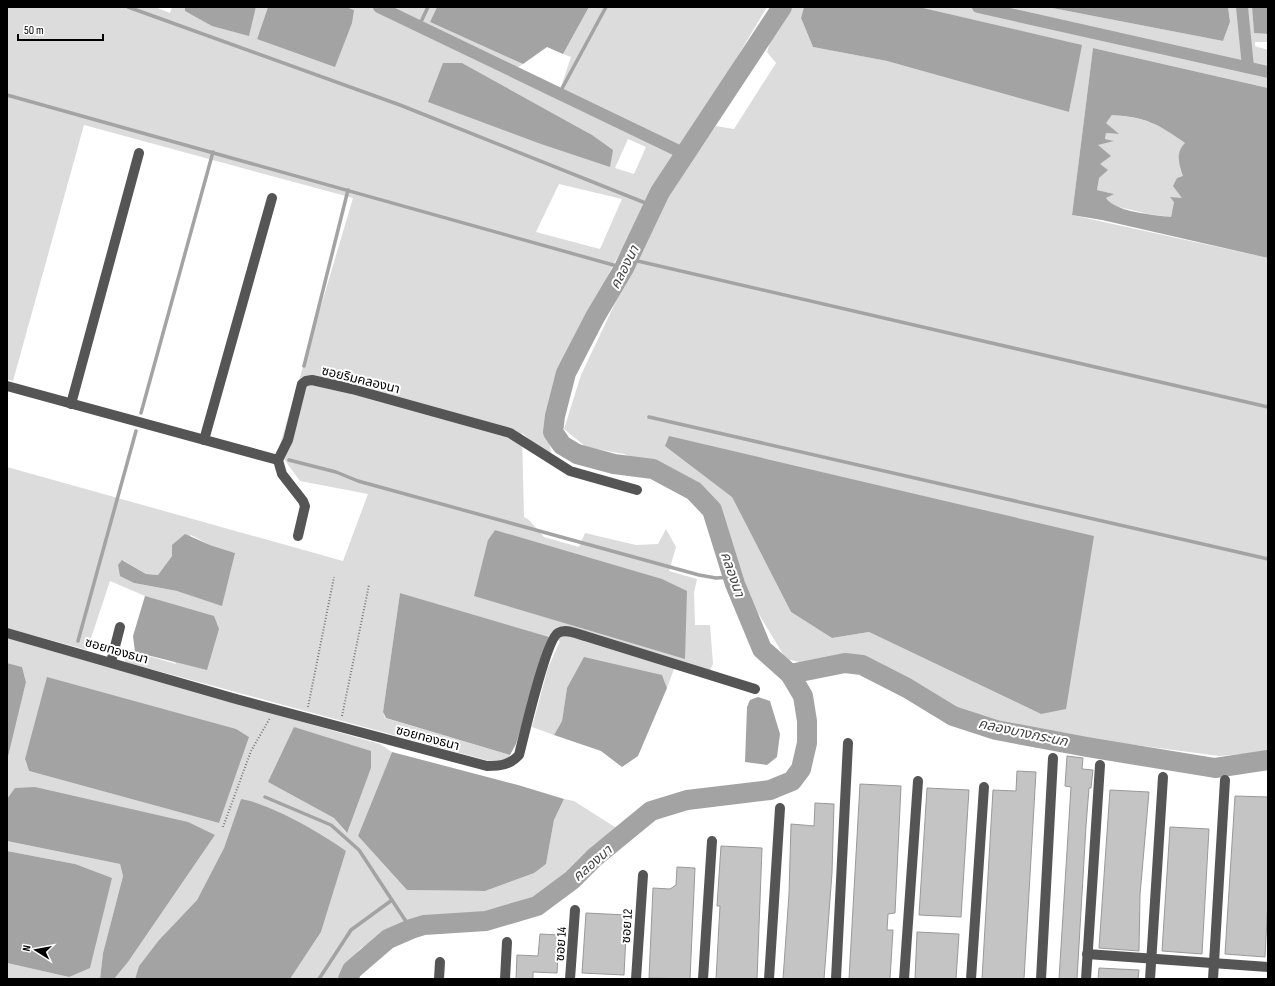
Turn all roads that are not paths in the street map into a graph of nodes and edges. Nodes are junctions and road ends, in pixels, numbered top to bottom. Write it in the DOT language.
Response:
graph roads {
  1 [pos="139,153"];
  2 [pos="272,198"];
  3 [pos="7,386"];
  4 [pos="71,404"];
  5 [pos="204,440"];
  6 [pos="278,460"];
  7 [pos="637,490"];
  8 [pos="298,536"];
  9 [pos="120,627"];
  10 [pos="7,633"];
  11 [pos="111,662"];
  12 [pos="755,689"];
  13 [pos="848,743"];
  14 [pos="1053,758"];
  15 [pos="1100,765"];
  16 [pos="1163,776"];
  17 [pos="1226,780"];
  18 [pos="918,781"];
  19 [pos="984,787"];
  20 [pos="780,808"];
  21 [pos="712,841"];
  22 [pos="643,875"];
  23 [pos="575,910"];
  24 [pos="507,942"];
  25 [pos="1087,954"];
  26 [pos="1151,957"];
  27 [pos="440,962"];
  28 [pos="1214,962"];
  29 [pos="1268,967"];
  30 [pos="439,979"];
  31 [pos="504,979"];
  32 [pos="570,979"];
  33 [pos="636,979"];
  34 [pos="703,979"];
  35 [pos="769,979"];
  36 [pos="836,979"];
  37 [pos="904,979"];
  38 [pos="971,979"];
  39 [pos="1041,979"];
  40 [pos="1086,979"];
  41 [pos="1150,979"];
  42 [pos="1213,979"];
  1 -- 4 [label="street"];
  2 -- 5 [label="street"];
  3 -- 4 [label="street"];
  4 -- 5 [label="street"];
  5 -- 6 [label="street"];
  6 -- 7 [label="street, ซอยริมคลองนา"];
  6 -- 8 [label="street"];
  9 -- 11 [label="street"];
  10 -- 11 [label="street, ซอยทองธนา"];
  11 -- 12 [label="street, ซอยทองธนา"];
  13 -- 36 [label="street"];
  14 -- 39 [label="street"];
  15 -- 25 [label="street"];
  16 -- 26 [label="street"];
  17 -- 28 [label="street"];
  18 -- 37 [label="street"];
  19 -- 38 [label="street"];
  20 -- 35 [label="street"];
  21 -- 34 [label="street"];
  22 -- 33 [label="street, ซอย 12"];
  23 -- 32 [label="street, ซอย 14"];
  24 -- 31 [label="street"];
  25 -- 26 [label="street"];
  25 -- 40 [label="street"];
  26 -- 28 [label="street"];
  26 -- 41 [label="street"];
  27 -- 30 [label="street"];
  28 -- 29 [label="street"];
  28 -- 42 [label="street"];
}
